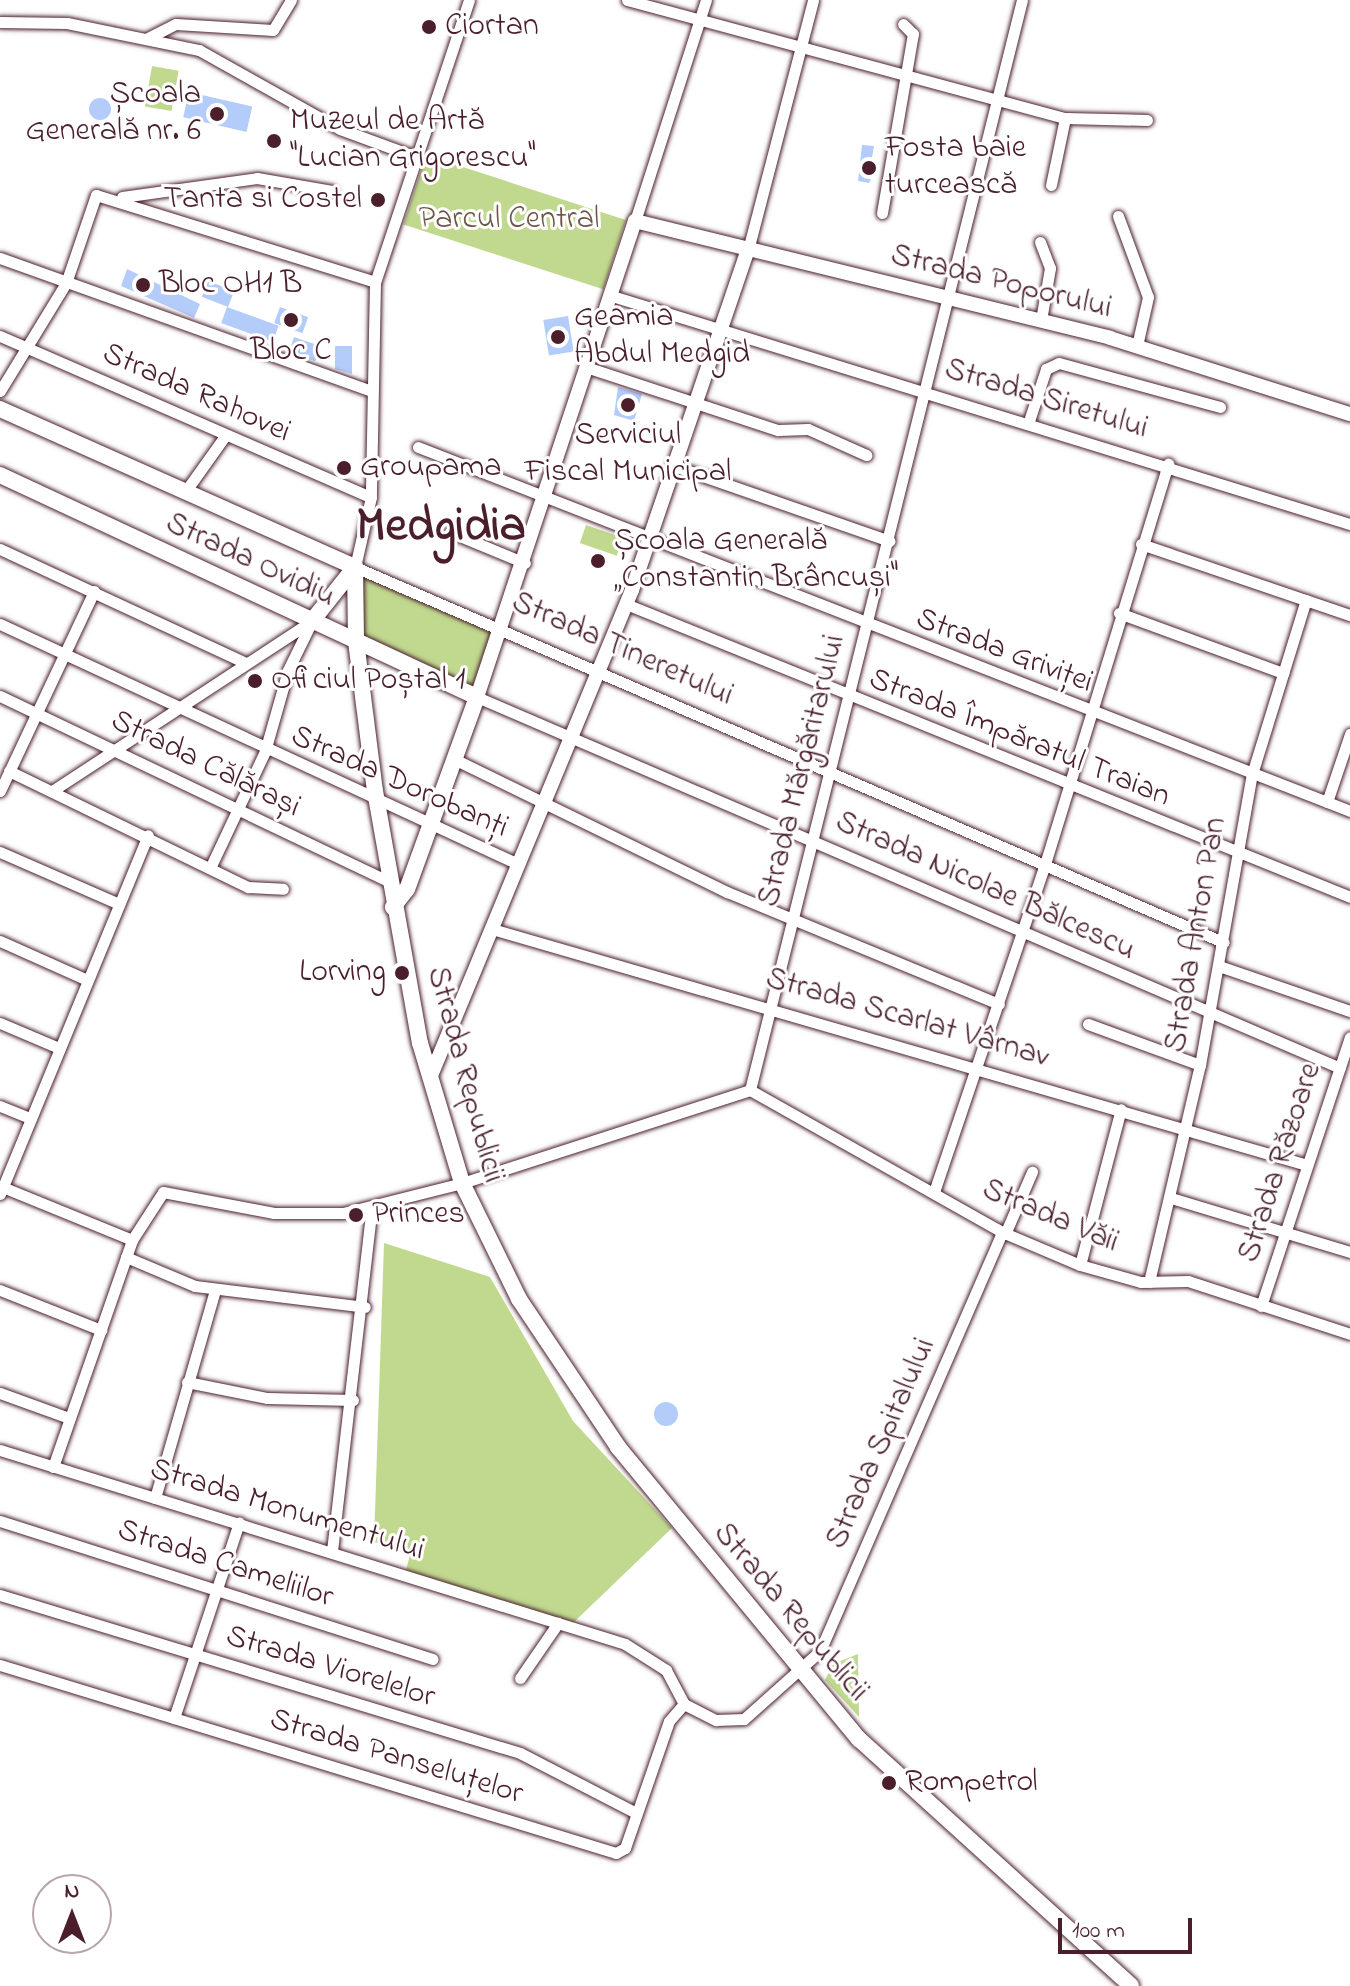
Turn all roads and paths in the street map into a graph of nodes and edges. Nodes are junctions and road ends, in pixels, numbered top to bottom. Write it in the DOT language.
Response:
graph roads {
  1 [pos="291,0"];
  2 [pos="469,0"];
  3 [pos="627,0"];
  4 [pos="706,0"];
  5 [pos="813,0"];
  6 [pos="1022,0"];
  7 [pos="700,21"];
  8 [pos="0,22"];
  9 [pos="903,24"];
  10 [pos="148,38"];
  11 [pos="801,47"];
  12 [pos="904,75"];
  13 [pos="996,101"];
  14 [pos="1065,118"];
  15 [pos="1147,120"];
  16 [pos="416,157"];
  17 [pos="1051,185"];
  18 [pos="332,191"];
  19 [pos="122,197"];
  20 [pos="882,213"];
  21 [pos="1118,216"];
  22 [pos="635,221"];
  23 [pos="1040,242"];
  24 [pos="748,250"];
  25 [pos="0,258"];
  26 [pos="375,282"];
  27 [pos="66,283"];
  28 [pos="612,296"];
  29 [pos="947,298"];
  30 [pos="1041,320"];
  31 [pos="726,328"];
  32 [pos="0,336"];
  33 [pos="1137,346"];
  34 [pos="27,348"];
  35 [pos="589,368"];
  36 [pos="0,391"];
  37 [pos="372,391"];
  38 [pos="924,391"];
  39 [pos="699,406"];
  40 [pos="1220,407"];
  41 [pos="0,409"];
  42 [pos="1350,414"];
  43 [pos="1029,421"];
  44 [pos="225,436"];
  45 [pos="418,447"];
  46 [pos="866,455"];
  47 [pos="1168,463"];
  48 [pos="677,467"];
  49 [pos="0,475"];
  50 [pos="185,492"];
  51 [pos="371,497"];
  52 [pos="547,498"];
  53 [pos="1350,524"];
  54 [pos="450,532"];
  55 [pos="652,539"];
  56 [pos="889,541"];
  57 [pos="1141,544"];
  58 [pos="0,549"];
  59 [pos="525,563"];
  60 [pos="355,567"];
  61 [pos="94,591"];
  62 [pos="1306,600"];
  63 [pos="626,604"];
  64 [pos="293,611"];
  65 [pos="1119,613"];
  66 [pos="1350,615"];
  67 [pos="312,621"];
  68 [pos="0,624"];
  69 [pos="867,626"];
  70 [pos="502,628"];
  71 [pos="291,633"];
  72 [pos="356,641"];
  73 [pos="67,649"];
  74 [pos="243,662"];
  75 [pos="599,671"];
  76 [pos="1283,673"];
  77 [pos="0,696"];
  78 [pos="477,697"];
  79 [pos="848,700"];
  80 [pos="173,706"];
  81 [pos="38,712"];
  82 [pos="1089,712"];
  83 [pos="1350,734"];
  84 [pos="572,737"];
  85 [pos="110,748"];
  86 [pos="265,751"];
  87 [pos="454,759"];
  88 [pos="9,771"];
  89 [pos="830,771"];
  90 [pos="1252,774"];
  91 [pos="1068,786"];
  92 [pos="0,791"];
  93 [pos="52,791"];
  94 [pos="546,801"];
  95 [pos="1327,802"];
  96 [pos="377,805"];
  97 [pos="236,810"];
  98 [pos="1350,811"];
  99 [pos="430,827"];
  100 [pos="148,835"];
  101 [pos="812,839"];
  102 [pos="0,852"];
  103 [pos="1240,855"];
  104 [pos="518,864"];
  105 [pos="1045,864"];
  106 [pos="211,866"];
  107 [pos="388,881"];
  108 [pos="283,889"];
  109 [pos="1350,897"];
  110 [pos="119,904"];
  111 [pos="393,907"];
  112 [pos="792,920"];
  113 [pos="492,929"];
  114 [pos="1023,930"];
  115 [pos="0,941"];
  116 [pos="1223,942"];
  117 [pos="1219,966"];
  118 [pos="87,980"];
  119 [pos="999,1004"];
  120 [pos="770,1007"];
  121 [pos="1350,1011"];
  122 [pos="1210,1014"];
  123 [pos="0,1023"];
  124 [pos="1088,1024"];
  125 [pos="1350,1037"];
  126 [pos="59,1048"];
  127 [pos="1200,1065"];
  128 [pos="978,1066"];
  129 [pos="1340,1068"];
  130 [pos="430,1078"];
  131 [pos="750,1090"];
  132 [pos="0,1106"];
  133 [pos="1121,1109"];
  134 [pos="30,1118"];
  135 [pos="1187,1128"];
  136 [pos="1307,1165"];
  137 [pos="1032,1172"];
  138 [pos="462,1183"];
  139 [pos="1,1189"];
  140 [pos="934,1192"];
  141 [pos="1171,1198"];
  142 [pos="372,1207"];
  143 [pos="1285,1232"];
  144 [pos="1003,1233"];
  145 [pos="132,1240"];
  146 [pos="1350,1252"];
  147 [pos="126,1257"];
  148 [pos="1080,1265"];
  149 [pos="1149,1282"];
  150 [pos="0,1290"];
  151 [pos="215,1290"];
  152 [pos="1261,1306"];
  153 [pos="365,1307"];
  154 [pos="101,1330"];
  155 [pos="1350,1334"];
  156 [pos="187,1382"];
  157 [pos="0,1393"];
  158 [pos="353,1400"];
  159 [pos="69,1418"];
  160 [pos="0,1450"];
  161 [pos="53,1467"];
  162 [pos="155,1498"];
  163 [pos="0,1521"];
  164 [pos="239,1523"];
  165 [pos="332,1551"];
  166 [pos="217,1588"];
  167 [pos="0,1595"];
  168 [pos="558,1623"];
  169 [pos="195,1654"];
  170 [pos="433,1659"];
  171 [pos="0,1665"];
  172 [pos="800,1669"];
  173 [pos="520,1678"];
  174 [pos="684,1704"];
  175 [pos="174,1718"];
  176 [pos="636,1813"];
  177 [pos="1131,1986"];
  1 -- 10 [label="street"];
  2 -- 16 [label="street, Strada Republicii"];
  3 -- 7 [label="street"];
  4 -- 7 [label="street"];
  5 -- 11 [label="street"];
  6 -- 13 [label="street, Strada Mărgăritarului"];
  7 -- 11 [label="street"];
  7 -- 22 [label="street"];
  8 -- 10 [label="street"];
  9 -- 12 [label="street"];
  10 -- 16 [label="street"];
  11 -- 12 [label="street"];
  11 -- 24 [label="street"];
  12 -- 13 [label="street"];
  12 -- 20 [label="street"];
  13 -- 14 [label="street"];
  13 -- 29 [label="street, Strada Mărgăritarului"];
  14 -- 15 [label="street"];
  14 -- 17 [label="street"];
  16 -- 26 [label="street, Strada Republicii"];
  18 -- 19 [label="street"];
  19 -- 26 [label="street"];
  19 -- 27 [label="street"];
  21 -- 33 [label="street"];
  22 -- 24 [label="street, Strada Poporului"];
  22 -- 28 [label="street"];
  23 -- 30 [label="street"];
  24 -- 29 [label="street, Strada Poporului"];
  24 -- 31 [label="street"];
  25 -- 27 [label="street"];
  26 -- 37 [label="street, Strada Republicii"];
  27 -- 34 [label="street"];
  27 -- 37 [label="street"];
  28 -- 31 [label="street, Strada Siretului"];
  28 -- 35 [label="street"];
  29 -- 30 [label="street, Strada Poporului"];
  29 -- 38 [label="street, Strada Mărgăritarului"];
  30 -- 33 [label="street, Strada Poporului"];
  31 -- 38 [label="street, Strada Siretului"];
  31 -- 39 [label="street"];
  32 -- 34 [label="street, Strada Rahovei"];
  33 -- 42 [label="street, Strada Poporului"];
  34 -- 36 [label="street"];
  34 -- 44 [label="street, Strada Rahovei"];
  35 -- 39 [label="street"];
  35 -- 52 [label="street"];
  37 -- 51 [label="street, Strada Republicii"];
  38 -- 43 [label="street, Strada Siretului"];
  38 -- 56 [label="street, Strada Mărgăritarului"];
  39 -- 46 [label="street"];
  39 -- 48 [label="street"];
  40 -- 43 [label="street"];
  41 -- 50 [label="main road, Strada Tineretului"];
  43 -- 47 [label="street, Strada Siretului"];
  44 -- 50 [label="street"];
  44 -- 51 [label="street, Strada Rahovei"];
  45 -- 52 [label="street, Strada Griviței"];
  47 -- 53 [label="street, Strada Siretului"];
  47 -- 57 [label="street"];
  48 -- 55 [label="street"];
  48 -- 56 [label="street"];
  49 -- 64 [label="main road, Strada Ovidiu"];
  50 -- 60 [label="main road, Strada Tineretului"];
  51 -- 60 [label="street, Strada Republicii"];
  52 -- 55 [label="street, Strada Griviței"];
  52 -- 59 [label="street"];
  54 -- 59 [label="street"];
  55 -- 63 [label="street"];
  55 -- 69 [label="street, Strada Griviței"];
  56 -- 69 [label="street, Strada Mărgăritarului"];
  57 -- 62 [label="street"];
  57 -- 65 [label="street"];
  58 -- 61 [label="street"];
  59 -- 70 [label="street"];
  60 -- 67 [label="main road"];
  60 -- 70 [label="street, Strada Tineretului"];
  60 -- 72 [label="main road, Strada Republicii"];
  61 -- 73 [label="street"];
  61 -- 74 [label="street"];
  62 -- 66 [label="street"];
  62 -- 76 [label="street, Strada Anton Pan"];
  63 -- 75 [label="street"];
  63 -- 79 [label="street, Strada Împăratul Traian"];
  64 -- 67 [label="main road, Strada Ovidiu"];
  64 -- 71 [label="street"];
  65 -- 76 [label="street"];
  65 -- 82 [label="street"];
  67 -- 71 [label="street"];
  67 -- 72 [label="main road, Strada Ovidiu"];
  67 -- 86 [label="street"];
  68 -- 73 [label="street, Strada Dorobanți"];
  69 -- 79 [label="street, Strada Mărgăritarului"];
  69 -- 82 [label="street, Strada Griviței"];
  70 -- 75 [label="street, Strada Tineretului"];
  70 -- 78 [label="street"];
  71 -- 74 [label="street"];
  72 -- 78 [label="main road, Strada Ovidiu"];
  72 -- 96 [label="main road, Strada Republicii"];
  73 -- 80 [label="street, Strada Dorobanți"];
  73 -- 81 [label="street"];
  74 -- 80 [label="street"];
  75 -- 84 [label="street"];
  75 -- 89 [label="street, Strada Tineretului"];
  76 -- 90 [label="street, Strada Anton Pan"];
  77 -- 81 [label="street, Strada Călărași"];
  78 -- 84 [label="street, Strada Nicolae Bălcescu"];
  78 -- 87 [label="main road"];
  79 -- 89 [label="street, Strada Mărgăritarului"];
  79 -- 91 [label="street, Strada Împăratul Traian"];
  80 -- 85 [label="street"];
  80 -- 86 [label="street, Strada Dorobanți"];
  81 -- 85 [label="street, Strada Călărași"];
  81 -- 88 [label="street"];
  82 -- 90 [label="street, Strada Griviței"];
  82 -- 91 [label="street"];
  83 -- 95 [label="street"];
  84 -- 94 [label="street"];
  84 -- 101 [label="street, Strada Nicolae Bălcescu"];
  85 -- 93 [label="street"];
  85 -- 97 [label="street, Strada Călărași"];
  86 -- 96 [label="street, Strada Dorobanți"];
  86 -- 97 [label="street"];
  87 -- 94 [label="street"];
  87 -- 99 [label="main road"];
  88 -- 92 [label="street"];
  88 -- 93 [label="street"];
  89 -- 101 [label="street, Strada Mărgăritarului"];
  89 -- 105 [label="street, Strada Tineretului"];
  90 -- 95 [label="street, Strada Griviței"];
  90 -- 103 [label="street, Strada Anton Pan"];
  91 -- 103 [label="street, Strada Împăratul Traian"];
  91 -- 105 [label="street"];
  93 -- 100 [label="street"];
  94 -- 104 [label="street"];
  94 -- 112 [label="street"];
  95 -- 98 [label="street, Strada Griviței"];
  96 -- 99 [label="street, Strada Dorobanți"];
  96 -- 107 [label="main road, Strada Republicii"];
  97 -- 106 [label="street"];
  97 -- 107 [label="street, Strada Călărași"];
  99 -- 104 [label="street, Strada Dorobanți"];
  99 -- 111 [label="main road"];
  100 -- 106 [label="street"];
  100 -- 110 [label="street"];
  101 -- 112 [label="street, Strada Mărgăritarului"];
  101 -- 114 [label="street, Strada Nicolae Bălcescu"];
  102 -- 110 [label="street"];
  103 -- 109 [label="street, Strada Împăratul Traian"];
  103 -- 116 [label="street, Strada Anton Pan"];
  104 -- 113 [label="street"];
  105 -- 114 [label="street"];
  105 -- 116 [label="street, Strada Tineretului"];
  106 -- 108 [label="street"];
  107 -- 111 [label="main road, Strada Republicii"];
  110 -- 118 [label="street"];
  111 -- 130 [label="main road, Strada Republicii"];
  112 -- 119 [label="street"];
  112 -- 120 [label="street, Strada Mărgăritarului"];
  113 -- 120 [label="street, Strada Scarlat Vârnav"];
  113 -- 130 [label="street"];
  114 -- 119 [label="street"];
  114 -- 122 [label="street, Strada Nicolae Bălcescu"];
  115 -- 118 [label="street"];
  116 -- 117 [label="street, Strada Anton Pan"];
  117 -- 121 [label="street"];
  117 -- 122 [label="street, Strada Anton Pan"];
  118 -- 126 [label="street"];
  119 -- 128 [label="street"];
  120 -- 128 [label="street, Strada Scarlat Vârnav"];
  120 -- 131 [label="street, Strada Mărgăritarului"];
  122 -- 127 [label="street, Strada Anton Pan"];
  122 -- 129 [label="street, Strada Nicolae Bălcescu"];
  123 -- 126 [label="street"];
  124 -- 127 [label="street"];
  125 -- 129 [label="street, Strada Răzoare"];
  126 -- 134 [label="street"];
  127 -- 135 [label="street, Strada Anton Pan"];
  128 -- 133 [label="street, Strada Scarlat Vârnav"];
  128 -- 140 [label="street"];
  129 -- 136 [label="street, Strada Răzoare"];
  130 -- 138 [label="main road, Strada Republicii"];
  131 -- 138 [label="street"];
  131 -- 140 [label="street, Strada Văii"];
  132 -- 134 [label="street"];
  133 -- 135 [label="street, Strada Scarlat Vârnav"];
  133 -- 148 [label="street"];
  134 -- 139 [label="street"];
  135 -- 136 [label="street, Strada Scarlat Vârnav"];
  135 -- 141 [label="street, Strada Anton Pan"];
  136 -- 143 [label="street, Strada Răzoare"];
  137 -- 144 [label="street, Strada Spitalului"];
  138 -- 142 [label="street"];
  138 -- 172 [label="main road, Strada Republicii"];
  139 -- 145 [label="street"];
  140 -- 144 [label="street, Strada Văii"];
  141 -- 143 [label="street"];
  141 -- 149 [label="street, Strada Anton Pan"];
  142 -- 145 [label="street"];
  142 -- 153 [label="street"];
  143 -- 146 [label="street"];
  143 -- 152 [label="street, Strada Răzoare"];
  144 -- 148 [label="street, Strada Văii"];
  144 -- 172 [label="street, Strada Spitalului"];
  145 -- 147 [label="street"];
  147 -- 151 [label="street"];
  147 -- 154 [label="street"];
  148 -- 149 [label="street, Strada Văii"];
  149 -- 152 [label="street, Strada Văii"];
  150 -- 154 [label="street"];
  151 -- 153 [label="street"];
  151 -- 156 [label="street"];
  152 -- 155 [label="street, Strada Văii"];
  153 -- 158 [label="street"];
  154 -- 159 [label="street"];
  156 -- 158 [label="street"];
  156 -- 162 [label="street"];
  157 -- 159 [label="street"];
  158 -- 165 [label="street"];
  159 -- 161 [label="street"];
  160 -- 161 [label="street, Strada Monumentului"];
  161 -- 162 [label="street, Strada Monumentului"];
  162 -- 164 [label="street, Strada Monumentului"];
  163 -- 166 [label="street, Strada Cameliilor"];
  164 -- 165 [label="street, Strada Monumentului"];
  164 -- 166 [label="street"];
  165 -- 168 [label="street, Strada Monumentului"];
  166 -- 169 [label="street"];
  166 -- 170 [label="street, Strada Cameliilor"];
  167 -- 169 [label="street, Strada Viorelelor"];
  168 -- 173 [label="street"];
  168 -- 174 [label="street, Strada Monumentului"];
  169 -- 175 [label="street"];
  169 -- 176 [label="street, Strada Viorelelor"];
  171 -- 175 [label="street, Strada Panseluțelor"];
  172 -- 174 [label="street, Strada Spitalului"];
  172 -- 177 [label="main road, Strada Republicii"];
  174 -- 176 [label="street, Strada Panseluțelor"];
  175 -- 176 [label="street, Strada Panseluțelor"];
}
